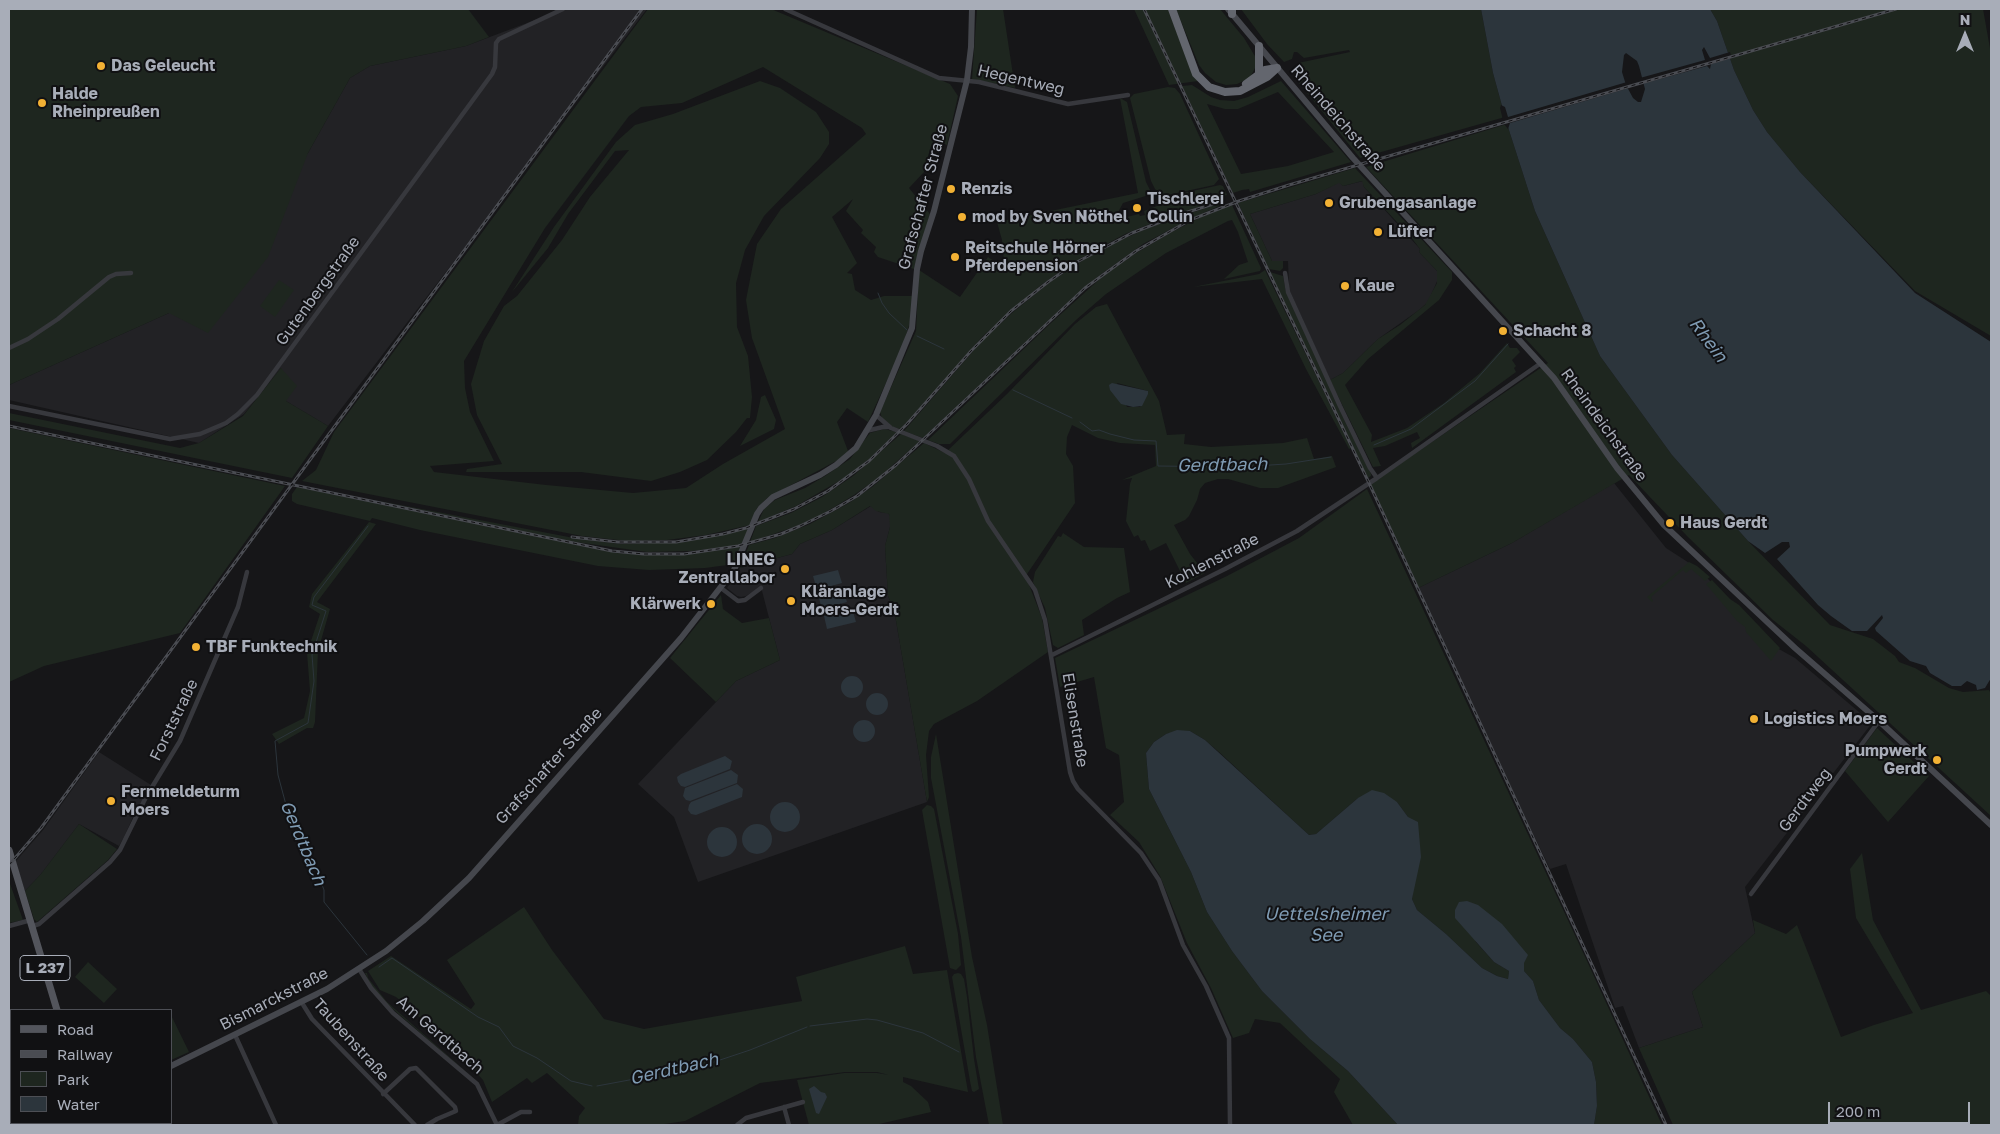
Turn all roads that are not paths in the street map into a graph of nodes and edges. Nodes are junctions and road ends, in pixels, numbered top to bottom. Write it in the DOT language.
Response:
graph roads {
  1 [pos="563,9"];
  2 [pos="785,9"];
  3 [pos="972,9"];
  4 [pos="1172,9"];
  5 [pos="1231,11"];
  6 [pos="1259,46"];
  7 [pos="1191,60"];
  8 [pos="1277,68"];
  9 [pos="1259,73"];
  10 [pos="967,80"];
  11 [pos="1128,95"];
  12 [pos="131,273"];
  13 [pos="1285,273"];
  14 [pos="9,348"];
  15 [pos="1540,363"];
  16 [pos="9,406"];
  17 [pos="876,415"];
  18 [pos="891,428"];
  19 [pos="866,432"];
  20 [pos="1377,478"];
  21 [pos="247,572"];
  22 [pos="721,588"];
  23 [pos="761,588"];
  24 [pos="1052,655"];
  25 [pos="1879,721"];
  26 [pos="1991,825"];
  27 [pos="9,850"];
  28 [pos="1751,894"];
  29 [pos="32,923"];
  30 [pos="9,926"];
  31 [pos="386,951"];
  32 [pos="359,969"];
  33 [pos="302,1003"];
  34 [pos="58,1009"];
  35 [pos="236,1035"];
  36 [pos="172,1066"];
  37 [pos="383,1094"];
  38 [pos="803,1102"];
  39 [pos="784,1107"];
  40 [pos="530,1112"];
  41 [pos="740,1124"];
  42 [pos="276,1125"];
  43 [pos="415,1125"];
  44 [pos="427,1125"];
  45 [pos="497,1125"];
  46 [pos="789,1125"];
  47 [pos="1230,1125"];
  1 -- 16 [label="street, Gutenbergstraße"];
  2 -- 10 [label="street, Hegentweg"];
  3 -- 10 [label="main road, Grafschafter Straße"];
  4 -- 7 [label="highway"];
  5 -- 6 [label="main road, Rheindeichstraße"];
  6 -- 8 [label="main road, Rheindeichstraße"];
  6 -- 9 [label="highway"];
  7 -- 8 [label="highway"];
  7 -- 9 [label="highway"];
  8 -- 9 [label="highway"];
  8 -- 15 [label="main road, Rheindeichstraße"];
  10 -- 11 [label="street, Hegentweg"];
  10 -- 17 [label="main road, Grafschafter Straße"];
  12 -- 14 [label="street"];
  13 -- 20 [label="street"];
  15 -- 20 [label="street, Kohlenstraße"];
  15 -- 25 [label="main road, Rheindeichstraße"];
  17 -- 18 [label="street, Elisenstraße"];
  17 -- 19 [label="main road, Grafschafter Straße"];
  18 -- 19 [label="street"];
  18 -- 24 [label="street, Elisenstraße"];
  19 -- 22 [label="main road, Grafschafter Straße"];
  20 -- 24 [label="street, Kohlenstraße"];
  21 -- 29 [label="street, Forststraße"];
  22 -- 23 [label="street"];
  22 -- 31 [label="main road, Grafschafter Straße"];
  24 -- 47 [label="street, Elisenstraße"];
  25 -- 26 [label="main road, Rheindeichstraße"];
  25 -- 28 [label="street, Gerdtweg"];
  27 -- 29 [label="main road, L 237"];
  29 -- 30 [label="street"];
  29 -- 34 [label="main road, L 237"];
  31 -- 32 [label="main road, Bismarckstraße"];
  32 -- 33 [label="main road, Bismarckstraße"];
  32 -- 45 [label="street, Am Gerdtbach"];
  33 -- 35 [label="main road, Bismarckstraße"];
  33 -- 37 [label="street, Taubenstraße"];
  35 -- 36 [label="main road, Bismarckstraße"];
  35 -- 42 [label="street"];
  37 -- 43 [label="street, Taubenstraße"];
  37 -- 44 [label="street, Taubenstraße"];
  38 -- 39 [label="street"];
  39 -- 41 [label="street"];
  39 -- 46 [label="street"];
  40 -- 45 [label="street, Am Gerdtbach"];
}
